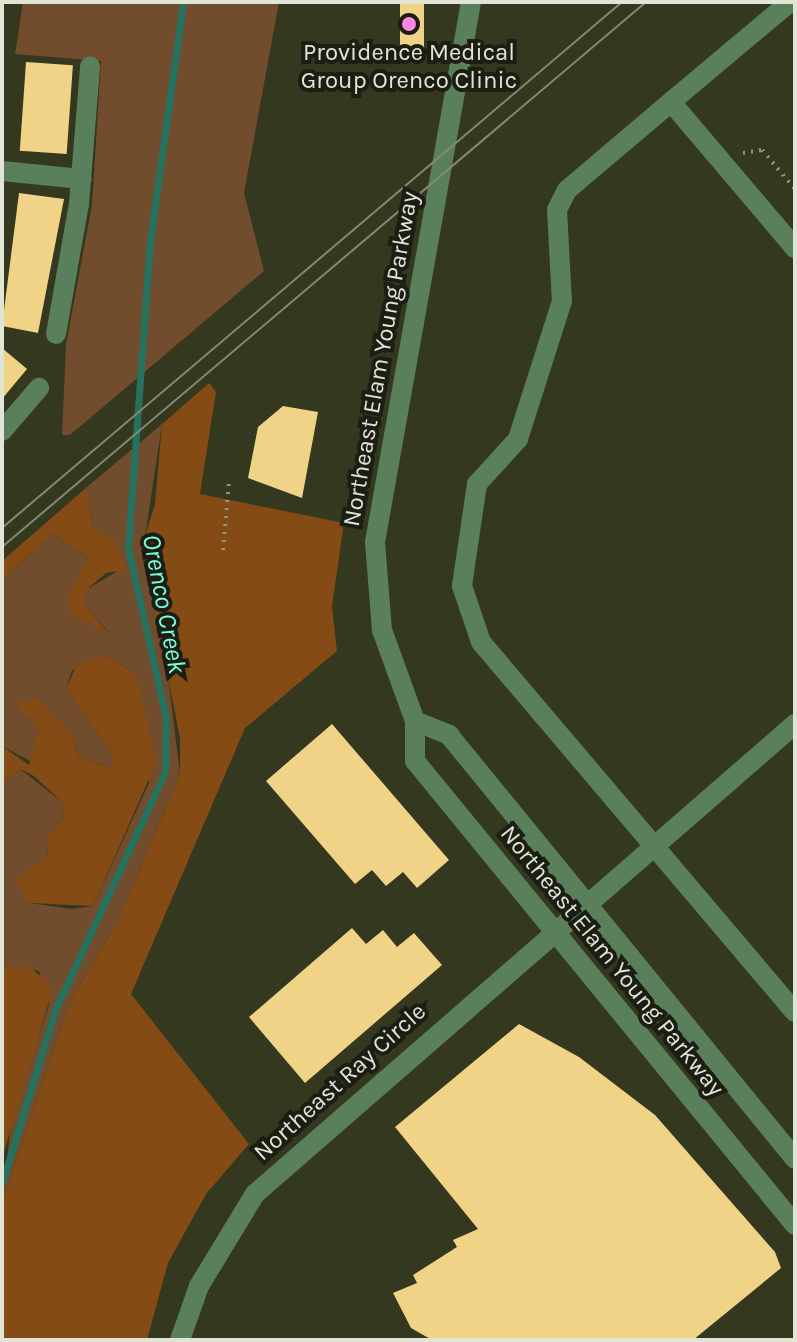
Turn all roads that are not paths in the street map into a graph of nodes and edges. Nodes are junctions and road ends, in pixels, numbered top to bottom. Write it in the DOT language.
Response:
graph roads {
  1 [pos="471,2"];
  2 [pos="790,2"];
  3 [pos="90,66"];
  4 [pos="671,102"];
  5 [pos="2,171"];
  6 [pos="82,179"];
  7 [pos="795,248"];
  8 [pos="56,334"];
  9 [pos="39,388"];
  10 [pos="2,431"];
  11 [pos="415,721"];
  12 [pos="795,724"];
  13 [pos="653,845"];
  14 [pos="585,901"];
  15 [pos="553,929"];
  16 [pos="795,1012"];
  17 [pos="795,1159"];
  18 [pos="795,1225"];
  19 [pos="180,1340"];
  1 -- 11 [label="street, Northeast Elam Young Parkway"];
  2 -- 4 [label="street"];
  3 -- 6 [label="street"];
  4 -- 7 [label="street"];
  4 -- 13 [label="street"];
  5 -- 6 [label="street"];
  6 -- 8 [label="street"];
  9 -- 10 [label="street"];
  11 -- 14 [label="street, Northeast Elam Young Parkway"];
  11 -- 15 [label="street, Northeast Elam Young Parkway"];
  12 -- 13 [label="street, Northeast Ray Circle"];
  13 -- 14 [label="street, Northeast Ray Circle"];
  13 -- 16 [label="street"];
  14 -- 15 [label="street, Northeast Ray Circle"];
  14 -- 17 [label="street, Northeast Elam Young Parkway"];
  15 -- 18 [label="street, Northeast Elam Young Parkway"];
  15 -- 19 [label="street, Northeast Ray Circle"];
}
